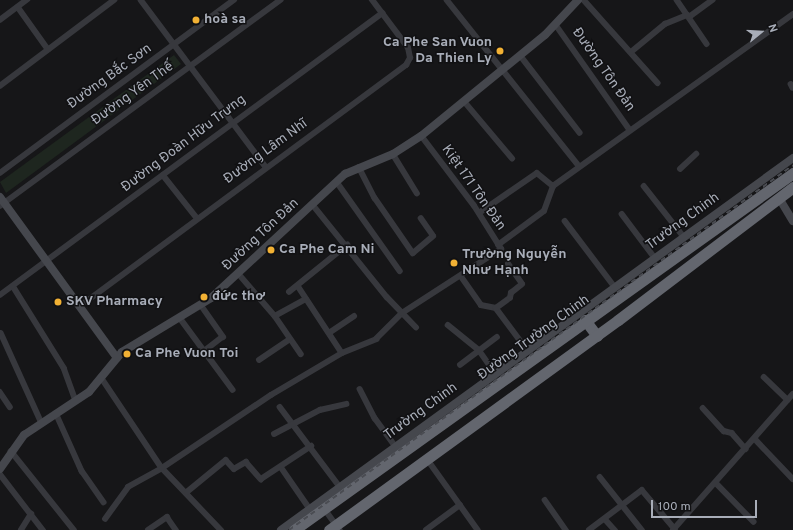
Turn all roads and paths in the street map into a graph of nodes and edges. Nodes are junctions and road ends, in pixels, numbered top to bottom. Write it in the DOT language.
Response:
graph roads {
  1 [pos="27,0"];
  2 [pos="114,0"];
  3 [pos="141,0"];
  4 [pos="234,0"];
  5 [pos="280,0"];
  6 [pos="372,0"];
  7 [pos="447,0"];
  8 [pos="578,0"];
  9 [pos="584,0"];
  10 [pos="677,0"];
  11 [pos="712,0"];
  12 [pos="18,7"];
  13 [pos="382,13"];
  14 [pos="793,14"];
  15 [pos="688,16"];
  16 [pos="0,20"];
  17 [pos="556,25"];
  18 [pos="708,44"];
  19 [pos="174,46"];
  20 [pos="48,49"];
  21 [pos="631,52"];
  22 [pos="520,55"];
  23 [pos="190,67"];
  24 [pos="501,70"];
  25 [pos="658,83"];
  26 [pos="0,86"];
  27 [pos="464,100"];
  28 [pos="233,122"];
  29 [pos="630,130"];
  30 [pos="580,133"];
  31 [pos="421,136"];
  32 [pos="393,154"];
  33 [pos="696,154"];
  34 [pos="512,158"];
  35 [pos="793,158"];
  36 [pos="579,166"];
  37 [pos="266,167"];
  38 [pos="359,167"];
  39 [pos="680,169"];
  40 [pos="0,173"];
  41 [pos="793,173"];
  42 [pos="163,175"];
  43 [pos="337,182"];
  44 [pos="553,186"];
  45 [pos="644,186"];
  46 [pos="793,187"];
  47 [pos="417,193"];
  48 [pos="778,198"];
  49 [pos="1,201"];
  50 [pos="313,205"];
  51 [pos="479,213"];
  52 [pos="622,214"];
  53 [pos="197,218"];
  54 [pos="421,219"];
  55 [pos="566,221"];
  56 [pos="793,221"];
  57 [pos="684,237"];
  58 [pos="347,245"];
  59 [pos="498,245"];
  60 [pos="655,258"];
  61 [pos="46,262"];
  62 [pos="508,264"];
  63 [pos="400,271"];
  64 [pos="238,273"];
  65 [pos="461,276"];
  66 [pos="13,286"];
  67 [pos="298,286"];
  68 [pos="615,287"];
  69 [pos="289,292"];
  70 [pos="0,295"];
  71 [pos="306,299"];
  72 [pos="201,305"];
  73 [pos="78,307"];
  74 [pos="496,308"];
  75 [pos="402,313"];
  76 [pos="275,316"];
  77 [pos="354,316"];
  78 [pos="180,318"];
  79 [pos="585,320"];
  80 [pos="448,325"];
  81 [pos="416,327"];
  82 [pos="1,333"];
  83 [pos="329,334"];
  84 [pos="597,336"];
  85 [pos="497,337"];
  86 [pos="290,338"];
  87 [pos="479,351"];
  88 [pos="528,351"];
  89 [pos="204,352"];
  90 [pos="342,353"];
  91 [pos="301,354"];
  92 [pos="117,358"];
  93 [pos="259,360"];
  94 [pos="460,365"];
  95 [pos="496,374"];
  96 [pos="764,377"];
  97 [pos="101,378"];
  98 [pos="360,389"];
  99 [pos="233,390"];
  100 [pos="0,392"];
  101 [pos="793,394"];
  102 [pos="788,400"];
  103 [pos="76,401"];
  104 [pos="346,404"];
  105 [pos="10,407"];
  106 [pos="280,407"];
  107 [pos="703,408"];
  108 [pos="56,413"];
  109 [pos="42,421"];
  110 [pos="293,422"];
  111 [pos="274,434"];
  112 [pos="755,439"];
  113 [pos="311,446"];
  114 [pos="396,447"];
  115 [pos="746,449"];
  116 [pos="11,451"];
  117 [pos="428,460"];
  118 [pos="281,467"];
  119 [pos="162,468"];
  120 [pos="0,469"];
  121 [pos="0,474"];
  122 [pos="600,477"];
  123 [pos="793,479"];
  124 [pos="716,483"];
  125 [pos="340,487"];
  126 [pos="187,492"];
  127 [pos="545,500"];
  128 [pos="104,502"];
  129 [pos="460,505"];
  130 [pos="622,505"];
  131 [pos="324,508"];
  132 [pos="310,509"];
  133 [pos="31,514"];
  134 [pos="605,518"];
  135 [pos="105,519"];
  136 [pos="754,522"];
  137 [pos="335,528"];
  138 [pos="674,529"];
  139 [pos="21,530"];
  140 [pos="43,530"];
  141 [pos="74,530"];
  142 [pos="148,530"];
  143 [pos="176,530"];
  144 [pos="221,530"];
  145 [pos="281,530"];
  146 [pos="294,530"];
  147 [pos="426,530"];
  148 [pos="478,530"];
  149 [pos="566,530"];
  150 [pos="589,530"];
  151 [pos="615,530"];
  152 [pos="642,530"];
  1 -- 12 [label="street"];
  2 -- 20 [label="street"];
  3 -- 19 [label="street"];
  4 -- 19 [label="street, Đường Bắc Sơn"];
  5 -- 23 [label="street, Đường Yên Thế"];
  6 -- 13 [label="street, Đường Lâm Nhĩ"];
  7 -- 24 [label="street"];
  8 -- 17 [label="street, Đường Tôn Đản"];
  9 -- 21 [label="street, Đường Tôn Đản"];
  10 -- 15 [label="street"];
  11 -- 15 [label="street"];
  12 -- 16 [label="street"];
  12 -- 20 [label="street"];
  13 -- 28 [label="street, Đường Đoàn Hữu Trưng"];
  13 -- 37 [label="street, Đường Lâm Nhĩ"];
  14 -- 29 [label="street"];
  15 -- 18 [label="street"];
  15 -- 21 [label="street"];
  17 -- 22 [label="street, Đường Tôn Đản"];
  17 -- 29 [label="street, Đường Tôn Đản"];
  19 -- 23 [label="street"];
  19 -- 40 [label="street, Đường Bắc Sơn"];
  20 -- 26 [label="street"];
  21 -- 25 [label="street, Đường Tôn Đản"];
  22 -- 24 [label="street, Đường Tôn Đản"];
  22 -- 30 [label="street"];
  23 -- 28 [label="street"];
  23 -- 49 [label="street, Đường Yên Thế"];
  24 -- 27 [label="street, Đường Tôn Đản"];
  24 -- 36 [label="street"];
  27 -- 31 [label="street, Đường Tôn Đản"];
  27 -- 34 [label="street"];
  28 -- 37 [label="street"];
  28 -- 42 [label="street, Đường Đoàn Hữu Trưng"];
  29 -- 36 [label="street"];
  31 -- 32 [label="street, Đường Tôn Đản"];
  31 -- 51 [label="street, Kiệt 171 Tôn Đản"];
  32 -- 38 [label="street, Đường Tôn Đản"];
  32 -- 47 [label="street"];
  33 -- 39 [label="street"];
  35 -- 57 [label="street, Trường Chinh"];
  36 -- 44 [label="street"];
  37 -- 53 [label="street, Đường Lâm Nhĩ"];
  38 -- 43 [label="street, Đường Tôn Đản"];
  38 -- 54 [label="street"];
  41 -- 79 [label="highway, Đường Trường Chinh"];
  42 -- 53 [label="street"];
  42 -- 61 [label="street, Đường Đoàn Hữu Trưng"];
  43 -- 50 [label="street, Đường Tôn Đản"];
  43 -- 63 [label="street"];
  44 -- 51 [label="street"];
  44 -- 59 [label="street"];
  45 -- 57 [label="street"];
  46 -- 48 [label="highway"];
  48 -- 56 [label="street"];
  48 -- 84 [label="highway"];
  49 -- 61 [label="street"];
  50 -- 58 [label="street"];
  50 -- 64 [label="street, Đường Tôn Đản"];
  51 -- 59 [label="street, Kiệt 171 Tôn Đản"];
  52 -- 60 [label="street"];
  53 -- 73 [label="street, Đường Lâm Nhĩ"];
  55 -- 68 [label="street"];
  57 -- 60 [label="street, Trường Chinh"];
  58 -- 67 [label="street"];
  58 -- 75 [label="street"];
  59 -- 65 [label="street, Kiệt 171 Tôn Đản"];
  60 -- 68 [label="street, Trường Chinh"];
  61 -- 66 [label="street, Đường Đoàn Hữu Trưng"];
  61 -- 73 [label="street"];
  62 -- 74 [label="street"];
  64 -- 72 [label="street, Đường Tôn Đản"];
  64 -- 76 [label="street"];
  65 -- 74 [label="street"];
  65 -- 75 [label="street, Kiệt 171 Tôn Đản"];
  66 -- 70 [label="street, Đường Đoàn Hữu Trưng"];
  66 -- 103 [label="street"];
  67 -- 69 [label="street"];
  67 -- 71 [label="street"];
  68 -- 88 [label="street, Trường Chinh"];
  71 -- 76 [label="street"];
  71 -- 83 [label="street"];
  72 -- 78 [label="street, Đường Tôn Đản"];
  72 -- 89 [label="street"];
  73 -- 92 [label="street"];
  74 -- 88 [label="street"];
  75 -- 81 [label="street"];
  75 -- 90 [label="street, Kiệt 171 Tôn Đản"];
  76 -- 86 [label="street"];
  77 -- 83 [label="street"];
  78 -- 89 [label="street"];
  78 -- 92 [label="street, Đường Tôn Đản"];
  79 -- 84 [label="highway"];
  79 -- 131 [label="highway, Đường Trường Chinh"];
  80 -- 87 [label="street, Đường Trường Chinh"];
  82 -- 109 [label="street"];
  83 -- 90 [label="street"];
  84 -- 117 [label="highway"];
  85 -- 87 [label="street, Đường Trường Chinh"];
  86 -- 91 [label="street"];
  86 -- 93 [label="street"];
  87 -- 94 [label="street, Đường Trường Chinh"];
  87 -- 95 [label="street, Đường Trường Chinh"];
  88 -- 95 [label="street, Trường Chinh"];
  89 -- 99 [label="street"];
  90 -- 119 [label="street, Kiệt 171 Tôn Đản"];
  92 -- 97 [label="street, Đường Tôn Đản"];
  95 -- 114 [label="street, Trường Chinh"];
  96 -- 102 [label="street"];
  97 -- 103 [label="street, Đường Tôn Đản"];
  97 -- 119 [label="street"];
  98 -- 114 [label="street"];
  100 -- 105 [label="street"];
  101 -- 102 [label="street"];
  102 -- 112 [label="street"];
  103 -- 108 [label="street, Đường Tôn Đản"];
  104 -- 110 [label="street"];
  106 -- 110 [label="street"];
  107 -- 115 [label="street"];
  108 -- 109 [label="street, Đường Tôn Đản"];
  108 -- 128 [label="street"];
  109 -- 116 [label="street, Đường Tôn Đản"];
  110 -- 111 [label="street"];
  110 -- 113 [label="street"];
  112 -- 115 [label="street"];
  112 -- 123 [label="street"];
  113 -- 118 [label="street"];
  113 -- 125 [label="street"];
  114 -- 125 [label="street, Trường Chinh"];
  115 -- 124 [label="street"];
  116 -- 120 [label="street, Đường Tôn Đản"];
  116 -- 141 [label="street"];
  117 -- 129 [label="street"];
  117 -- 137 [label="highway"];
  118 -- 126 [label="street"];
  118 -- 132 [label="street"];
  119 -- 126 [label="street"];
  119 -- 135 [label="street, Kiệt 171 Tôn Đản"];
  121 -- 133 [label="street"];
  122 -- 130 [label="street"];
  124 -- 136 [label="street"];
  124 -- 138 [label="street"];
  125 -- 132 [label="street, Trường Chinh"];
  126 -- 144 [label="street"];
  127 -- 149 [label="street"];
  129 -- 147 [label="street"];
  129 -- 148 [label="street"];
  130 -- 134 [label="street"];
  130 -- 138 [label="street"];
  130 -- 152 [label="street"];
  131 -- 137 [label="street"];
  131 -- 146 [label="highway, Đường Trường Chinh"];
  132 -- 145 [label="street, Trường Chinh"];
  133 -- 139 [label="street"];
  133 -- 140 [label="street"];
  134 -- 150 [label="street"];
  134 -- 151 [label="street"];
  142 -- 143 [label="street"];
}
